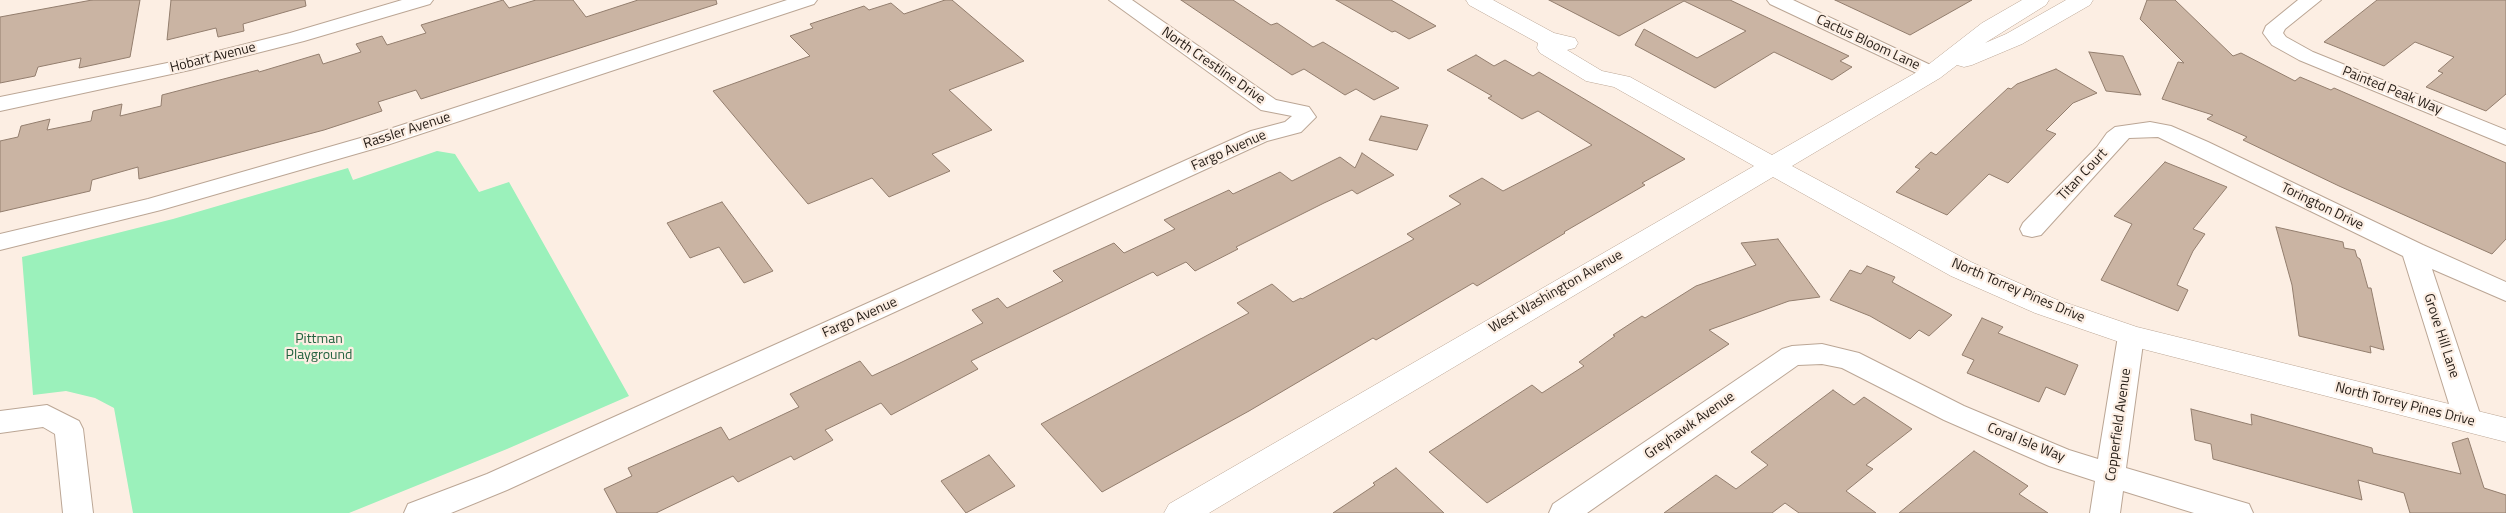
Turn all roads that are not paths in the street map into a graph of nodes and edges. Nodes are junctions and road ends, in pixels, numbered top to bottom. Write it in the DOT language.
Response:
graph roads {
  1 [pos="423,0"];
  2 [pos="807,0"];
  3 [pos="1119,0"];
  4 [pos="1477,0"];
  5 [pos="1777,0"];
  6 [pos="2038,0"];
  7 [pos="2082,0"];
  8 [pos="2311,0"];
  9 [pos="1932,72"];
  10 [pos="0,104"];
  11 [pos="1300,123"];
  12 [pos="2137,129"];
  13 [pos="2506,138"];
  14 [pos="1773,167"];
  15 [pos="2032,229"];
  16 [pos="0,242"];
  17 [pos="2414,251"];
  18 [pos="2506,292"];
  19 [pos="2131,336"];
  20 [pos="1822,354"];
  21 [pos="2468,420"];
  22 [pos="0,422"];
  23 [pos="2506,430"];
  24 [pos="2112,475"];
  25 [pos="78,513"];
  26 [pos="419,513"];
  27 [pos="1181,513"];
  28 [pos="1564,513"];
  29 [pos="2105,513"];
  30 [pos="2238,513"];
  1 -- 10 [label="street, Hobart Avenue"];
  2 -- 16 [label="street, Rassler Avenue"];
  3 -- 11 [label="street, North Crestline Drive"];
  4 -- 14 [label="main road, North Torrey Pines Drive"];
  5 -- 9 [label="street, Cactus Bloom Lane"];
  6 -- 9 [label="main road, West Washington Avenue"];
  7 -- 9 [label="main road, West Washington Avenue"];
  8 -- 13 [label="street, Painted Peak Way"];
  9 -- 14 [label="main road, West Washington Avenue"];
  11 -- 26 [label="street, Fargo Avenue"];
  12 -- 15 [label="street, Titan Court"];
  12 -- 17 [label="street, Torington Drive"];
  14 -- 19 [label="main road, North Torrey Pines Drive"];
  14 -- 27 [label="main road, West Washington Avenue"];
  17 -- 18 [label="street, Torington Drive"];
  17 -- 21 [label="street, Grove Hill Lane"];
  19 -- 21 [label="main road, North Torrey Pines Drive"];
  19 -- 24 [label="street, Copperfield Avenue"];
  20 -- 24 [label="street, Coral Isle Way"];
  20 -- 28 [label="street, Greyhawk Avenue"];
  21 -- 23 [label="main road, North Torrey Pines Drive"];
  22 -- 25 [label="street"];
  24 -- 29 [label="street, Copperfield Avenue"];
  24 -- 30 [label="street, Coral Isle Way"];
}
